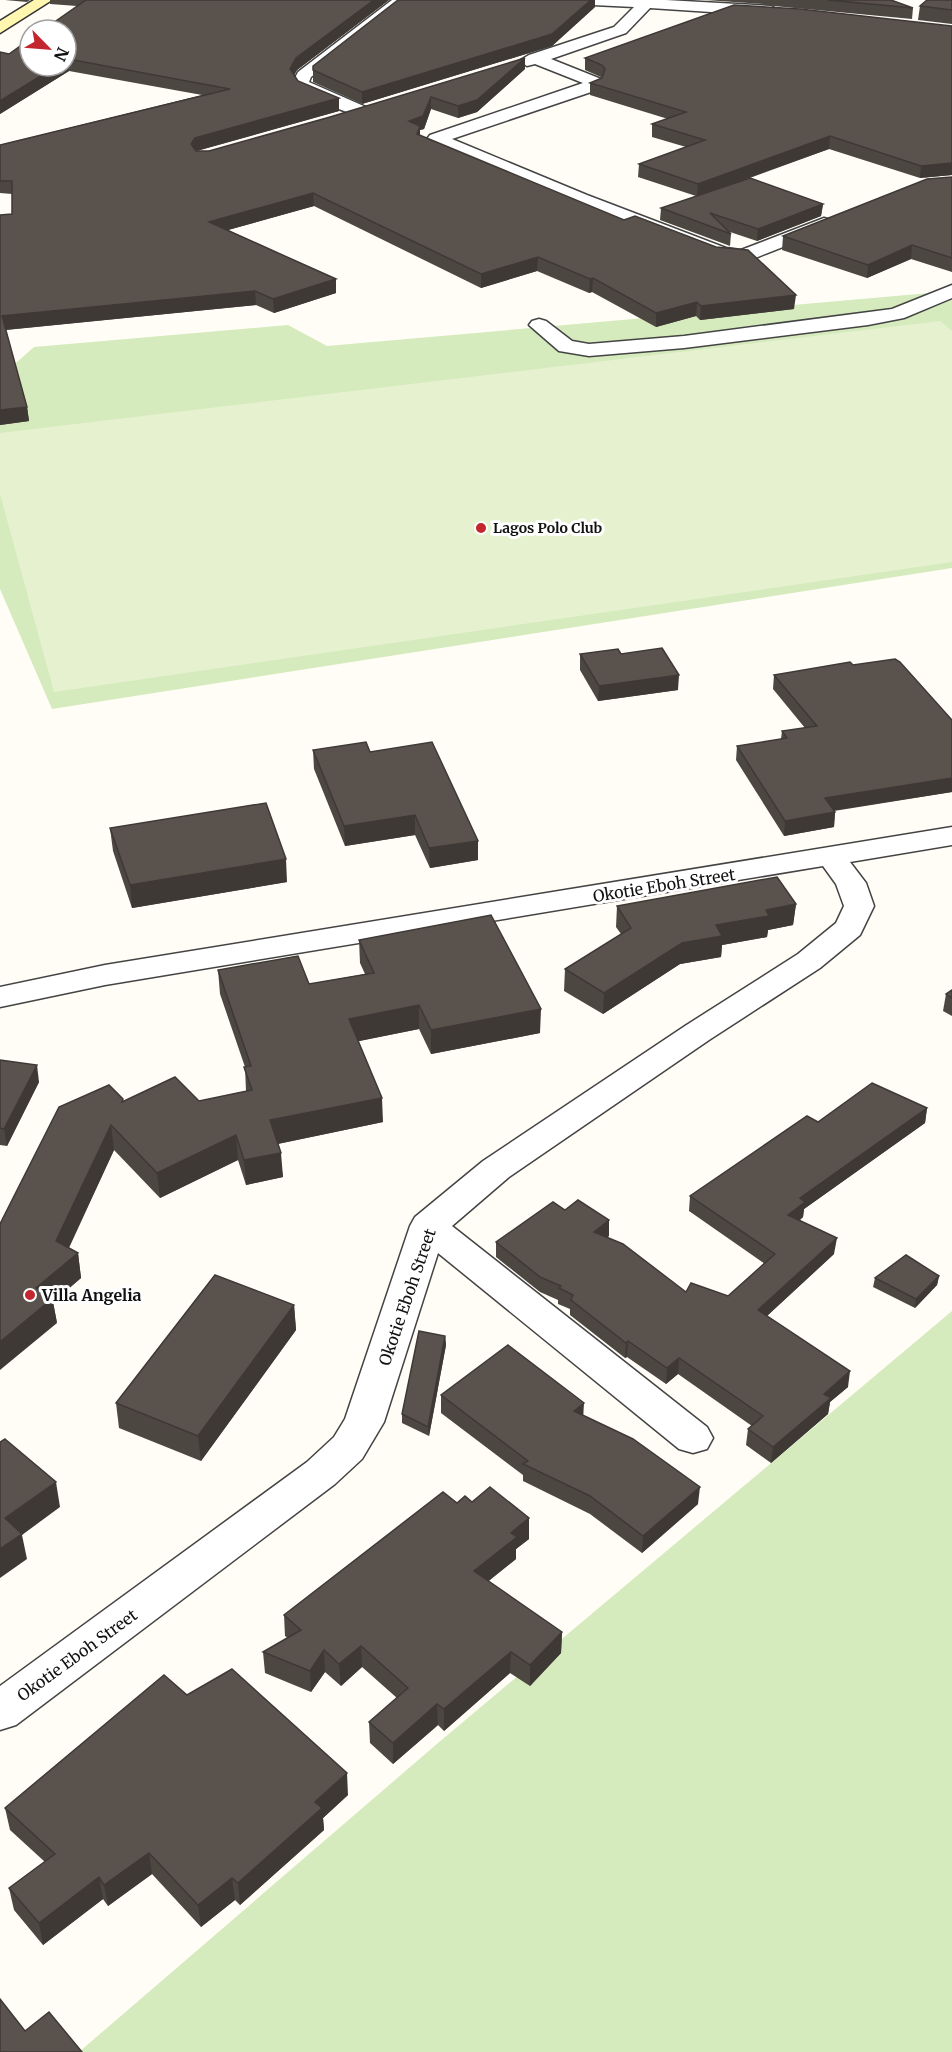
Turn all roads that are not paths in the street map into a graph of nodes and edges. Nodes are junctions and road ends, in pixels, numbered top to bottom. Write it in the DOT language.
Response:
graph roads {
  1 [pos="20,0"];
  2 [pos="44,0"];
  3 [pos="402,0"];
  4 [pos="593,0"];
  5 [pos="647,3"];
  6 [pos="788,12"];
  7 [pos="0,13"];
  8 [pos="0,28"];
  9 [pos="535,58"];
  10 [pos="513,65"];
  11 [pos="333,120"];
  12 [pos="838,218"];
  13 [pos="952,291"];
  14 [pos="539,326"];
  15 [pos="952,836"];
  16 [pos="832,858"];
  17 [pos="0,997"];
  18 [pos="428,1226"];
  19 [pos="693,1438"];
  20 [pos="0,1712"];
  1 -- 7 [label="main road"];
  2 -- 8 [label="main road"];
  3 -- 11 [label="street"];
  4 -- 5 [label="street"];
  5 -- 6 [label="street"];
  5 -- 9 [label="street"];
  9 -- 10 [label="street"];
  9 -- 12 [label="street"];
  13 -- 14 [label="street"];
  15 -- 16 [label="street, Okotie Eboh Street"];
  16 -- 17 [label="street, Okotie Eboh Street"];
  16 -- 18 [label="street, Okotie Eboh Street"];
  18 -- 19 [label="street"];
  18 -- 20 [label="street, Okotie Eboh Street"];
}
